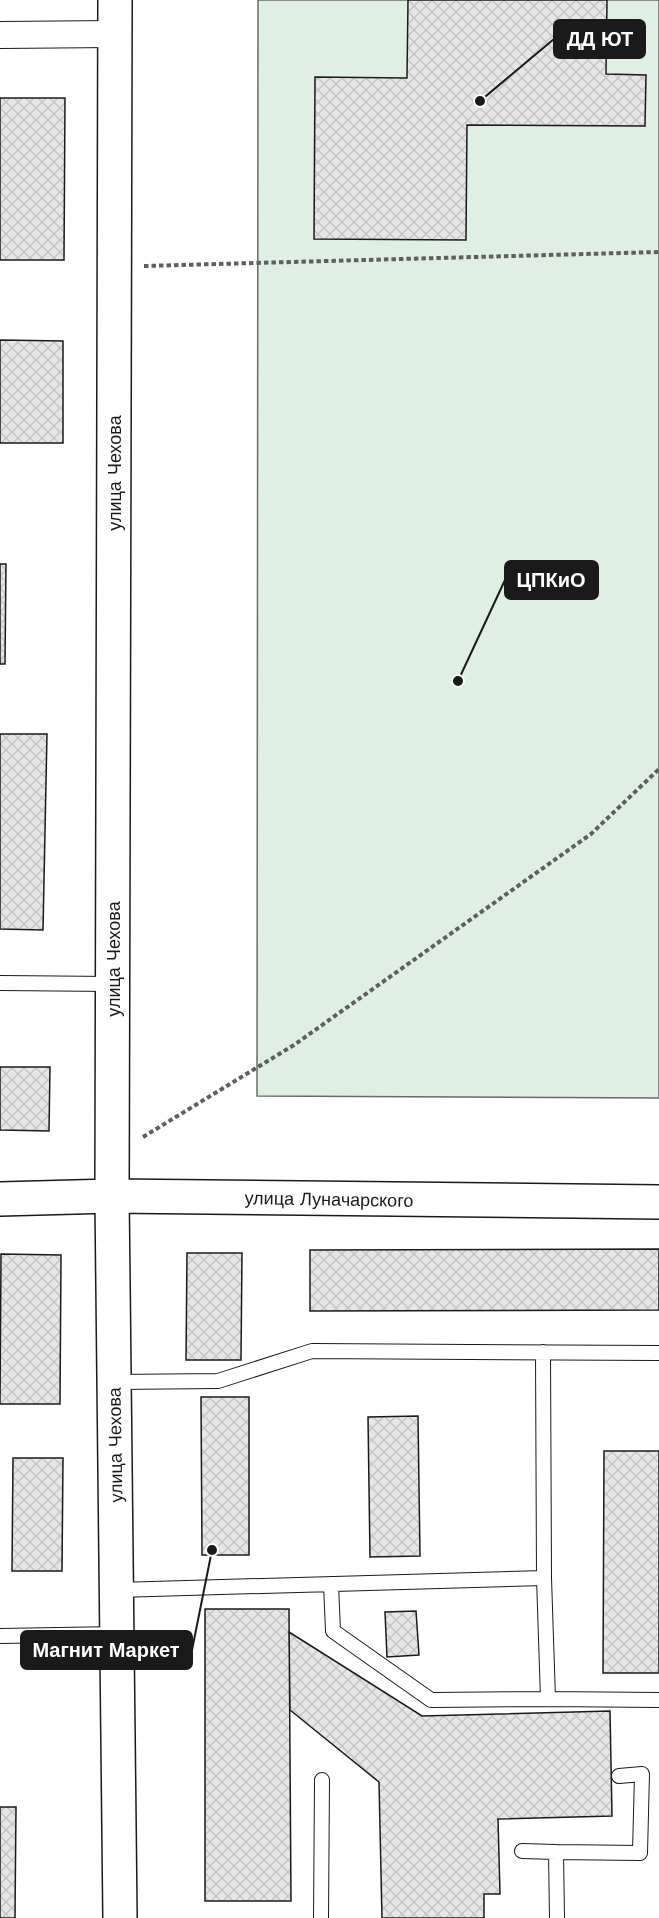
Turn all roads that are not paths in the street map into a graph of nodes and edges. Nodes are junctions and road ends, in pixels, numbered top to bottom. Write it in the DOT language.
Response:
graph roads {
  1 [pos="115,0"];
  2 [pos="114,34"];
  3 [pos="0,35"];
  4 [pos="0,983"];
  5 [pos="113,984"];
  6 [pos="112,1196"];
  7 [pos="0,1198"];
  8 [pos="659,1202"];
  9 [pos="543,1352"];
  10 [pos="659,1353"];
  11 [pos="114,1382"];
  12 [pos="544,1578"];
  13 [pos="331,1584"];
  14 [pos="117,1590"];
  15 [pos="117,1634"];
  16 [pos="0,1636"];
  17 [pos="548,1699"];
  18 [pos="659,1700"];
  19 [pos="619,1776"];
  20 [pos="322,1780"];
  21 [pos="522,1851"];
  22 [pos="556,1852"];
  23 [pos="120,1918"];
  24 [pos="321,1918"];
  25 [pos="557,1918"];
  1 -- 2 [label="street, улица Чехова"];
  2 -- 3 [label="street"];
  2 -- 5 [label="street, улица Чехова"];
  4 -- 5 [label="lane"];
  5 -- 6 [label="street, улица Чехова"];
  6 -- 7 [label="street, улица Луначарского"];
  6 -- 8 [label="street, улица Луначарского"];
  6 -- 11 [label="street, улица Чехова"];
  9 -- 10 [label="lane"];
  9 -- 11 [label="lane"];
  9 -- 12 [label="lane"];
  11 -- 14 [label="street, улица Чехова"];
  12 -- 13 [label="lane"];
  12 -- 17 [label="lane"];
  13 -- 14 [label="lane"];
  13 -- 17 [label="lane"];
  14 -- 15 [label="street, улица Чехова"];
  15 -- 16 [label="lane"];
  15 -- 23 [label="street, улица Чехова"];
  17 -- 18 [label="lane"];
  19 -- 22 [label="lane"];
  20 -- 24 [label="lane"];
  21 -- 22 [label="lane"];
  22 -- 25 [label="lane"];
}
